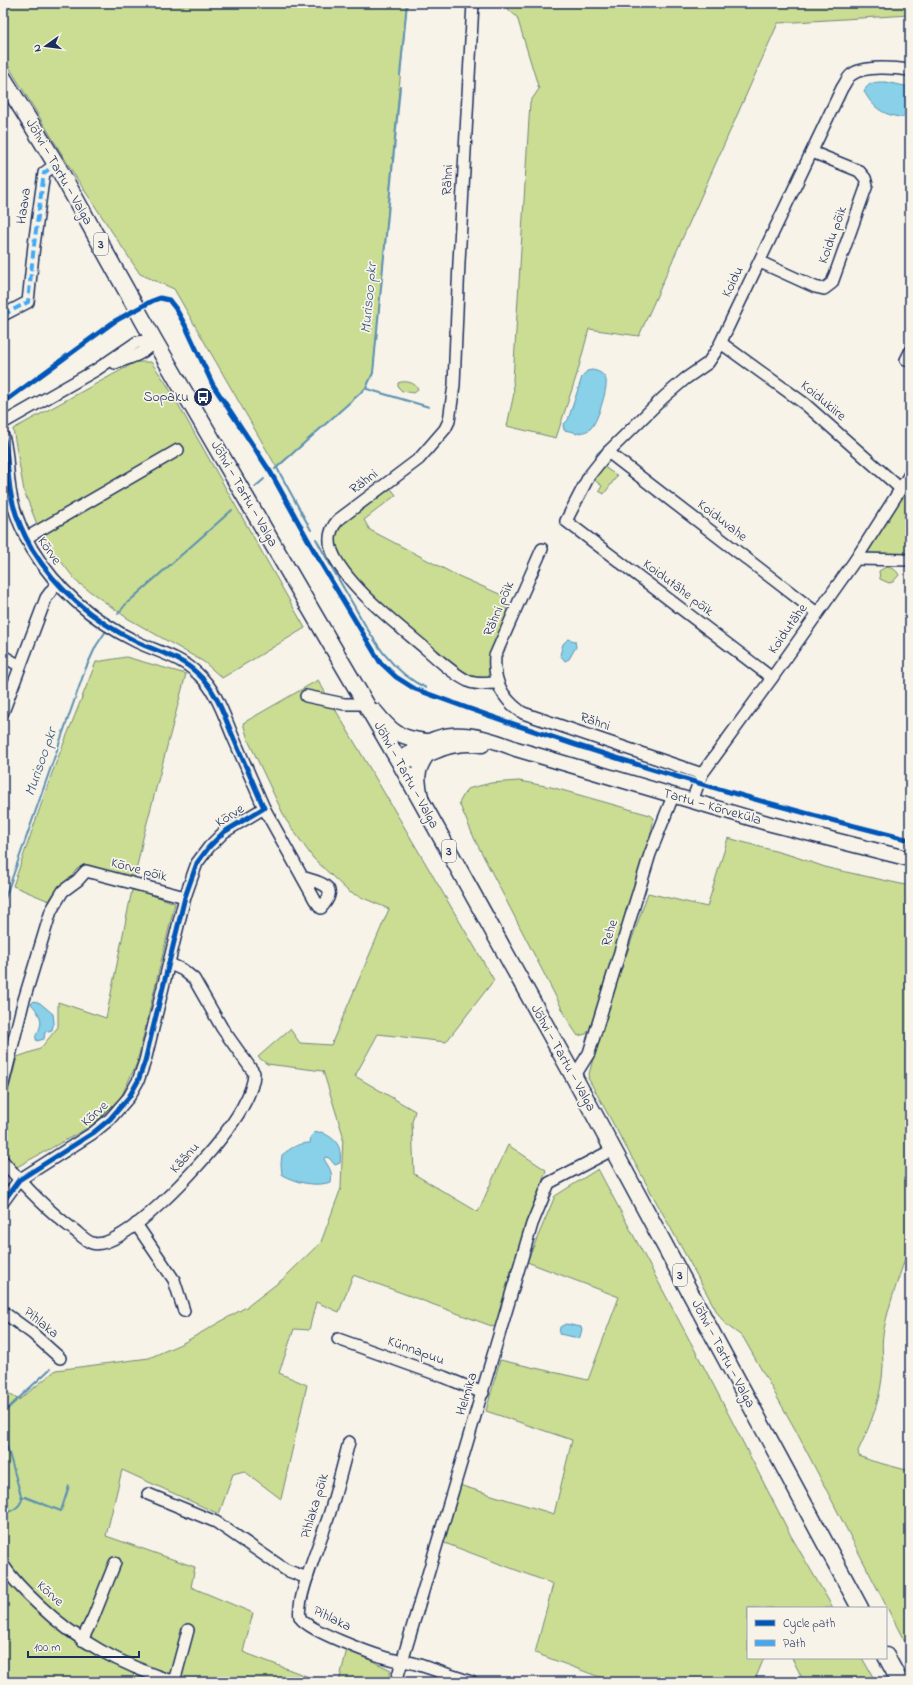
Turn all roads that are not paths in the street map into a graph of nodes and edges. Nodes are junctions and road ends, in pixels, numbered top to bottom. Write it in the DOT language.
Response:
graph roads {
  1 [pos="473,3"];
  2 [pos="910,70"];
  3 [pos="3,78"];
  4 [pos="812,152"];
  5 [pos="56,164"];
  6 [pos="760,262"];
  7 [pos="3,315"];
  8 [pos="142,318"];
  9 [pos="154,340"];
  10 [pos="137,342"];
  11 [pos="721,343"];
  12 [pos="142,353"];
  13 [pos="169,364"];
  14 [pos="96,370"];
  15 [pos="3,423"];
  16 [pos="3,436"];
  17 [pos="178,450"];
  18 [pos="608,452"];
  19 [pos="910,474"];
  20 [pos="901,489"];
  21 [pos="566,521"];
  22 [pos="26,538"];
  23 [pos="542,549"];
  24 [pos="856,559"];
  25 [pos="910,560"];
  26 [pos="57,583"];
  27 [pos="817,613"];
  28 [pos="3,656"];
  29 [pos="20,666"];
  30 [pos="772,678"];
  31 [pos="497,683"];
  32 [pos="306,696"];
  33 [pos="364,700"];
  34 [pos="3,712"];
  35 [pos="427,748"];
  36 [pos="399,761"];
  37 [pos="702,774"];
  38 [pos="673,796"];
  39 [pos="692,801"];
  40 [pos="422,803"];
  41 [pos="264,808"];
  42 [pos="910,859"];
  43 [pos="302,877"];
  44 [pos="185,897"];
  45 [pos="170,964"];
  46 [pos="574,1077"];
  47 [pos="3,1084"];
  48 [pos="612,1150"];
  49 [pos="3,1161"];
  50 [pos="19,1180"];
  51 [pos="3,1202"];
  52 [pos="136,1224"];
  53 [pos="184,1311"];
  54 [pos="3,1312"];
  55 [pos="338,1339"];
  56 [pos="60,1358"];
  57 [pos="483,1393"];
  58 [pos="349,1442"];
  59 [pos="148,1494"];
  60 [pos="114,1563"];
  61 [pos="3,1565"];
  62 [pos="307,1578"];
  63 [pos="859,1607"];
  64 [pos="188,1630"];
  65 [pos="82,1640"];
  66 [pos="887,1658"];
  67 [pos="402,1661"];
  68 [pos="174,1682"];
  69 [pos="396,1682"];
  70 [pos="471,1682"];
  71 [pos="900,1682"];
  1 -- 31 [label="street, Rähni"];
  2 -- 4 [label="street, Koidu"];
  3 -- 5 [label="highway, Jõhvi — Tartu — Valga / 3"];
  4 -- 6 [label="street, Koidu"];
  4 -- 6 [label="street, Koidu põik"];
  5 -- 7 [label="street, Haava"];
  5 -- 8 [label="highway, Jõhvi — Tartu — Valga / 3"];
  6 -- 11 [label="street, Koidu"];
  8 -- 9 [label="highway, Jõhvi — Tartu — Valga / 3"];
  8 -- 10 [label="street"];
  9 -- 10 [label="street"];
  9 -- 12 [label="street"];
  9 -- 13 [label="highway, Jõhvi — Tartu — Valga / 3"];
  10 -- 14 [label="street"];
  11 -- 18 [label="street, Koidu"];
  11 -- 20 [label="street, Koidukiire"];
  12 -- 13 [label="street"];
  12 -- 14 [label="street"];
  13 -- 33 [label="highway, Jõhvi — Tartu — Valga / 3"];
  14 -- 15 [label="street"];
  16 -- 22 [label="street, Kõrve"];
  17 -- 22 [label="street"];
  18 -- 21 [label="street, Koidu"];
  18 -- 27 [label="street, Koiduvahe"];
  19 -- 20 [label="street, Koidutähe"];
  20 -- 24 [label="street, Koidutähe"];
  21 -- 30 [label="street, Koidutähe põik"];
  22 -- 26 [label="street, Kõrve"];
  23 -- 31 [label="street, Rähni põik"];
  24 -- 25 [label="street"];
  24 -- 27 [label="street, Koidutähe"];
  26 -- 29 [label="street"];
  26 -- 41 [label="street, Kõrve"];
  27 -- 30 [label="street, Koidutähe"];
  28 -- 29 [label="street"];
  29 -- 34 [label="street"];
  30 -- 37 [label="street, Koidutähe"];
  31 -- 37 [label="street, Rähni"];
  32 -- 33 [label="street"];
  33 -- 35 [label="main road"];
  33 -- 36 [label="highway, Jõhvi — Tartu — Valga / 3"];
  35 -- 36 [label="main road, Tartu — Kõrveküla"];
  35 -- 38 [label="main road, Tartu — Kõrveküla"];
  35 -- 40 [label="main road"];
  36 -- 40 [label="highway, Jõhvi — Tartu — Valga / 3"];
  37 -- 39 [label="street, Koidutähe"];
  38 -- 39 [label="main road, Tartu — Kõrveküla"];
  38 -- 46 [label="street, Rehe"];
  39 -- 42 [label="main road, Tartu — Kõrveküla"];
  40 -- 46 [label="highway, Jõhvi — Tartu — Valga / 3"];
  41 -- 43 [label="street, Kõrve"];
  41 -- 44 [label="street, Kõrve"];
  43 -- 43 [label="street, Kõrve"];
  44 -- 45 [label="street, Kõrve"];
  44 -- 47 [label="street, Kõrve põik"];
  45 -- 50 [label="street, Kõrve"];
  45 -- 52 [label="street, Käänu"];
  46 -- 48 [label="highway, Jõhvi — Tartu — Valga / 3"];
  48 -- 57 [label="street, Helmika"];
  48 -- 63 [label="highway, Jõhvi — Tartu — Valga / 3"];
  49 -- 50 [label="street, Käänu"];
  50 -- 51 [label="street, Kõrve"];
  50 -- 52 [label="street, Käänu"];
  52 -- 53 [label="street"];
  54 -- 56 [label="street, Pihlaka"];
  55 -- 57 [label="street, Künnapuu"];
  57 -- 67 [label="street, Helmika"];
  58 -- 62 [label="street, Pihlaka põik"];
  59 -- 62 [label="street"];
  60 -- 65 [label="street"];
  61 -- 65 [label="street, Kõrve"];
  62 -- 67 [label="street, Pihlaka"];
  64 -- 68 [label="street, Kõrve"];
  65 -- 68 [label="street, Kõrve"];
  66 -- 71 [label="highway"];
  67 -- 69 [label="street, Helmika"];
  67 -- 70 [label="street, Pihlaka"];
}
